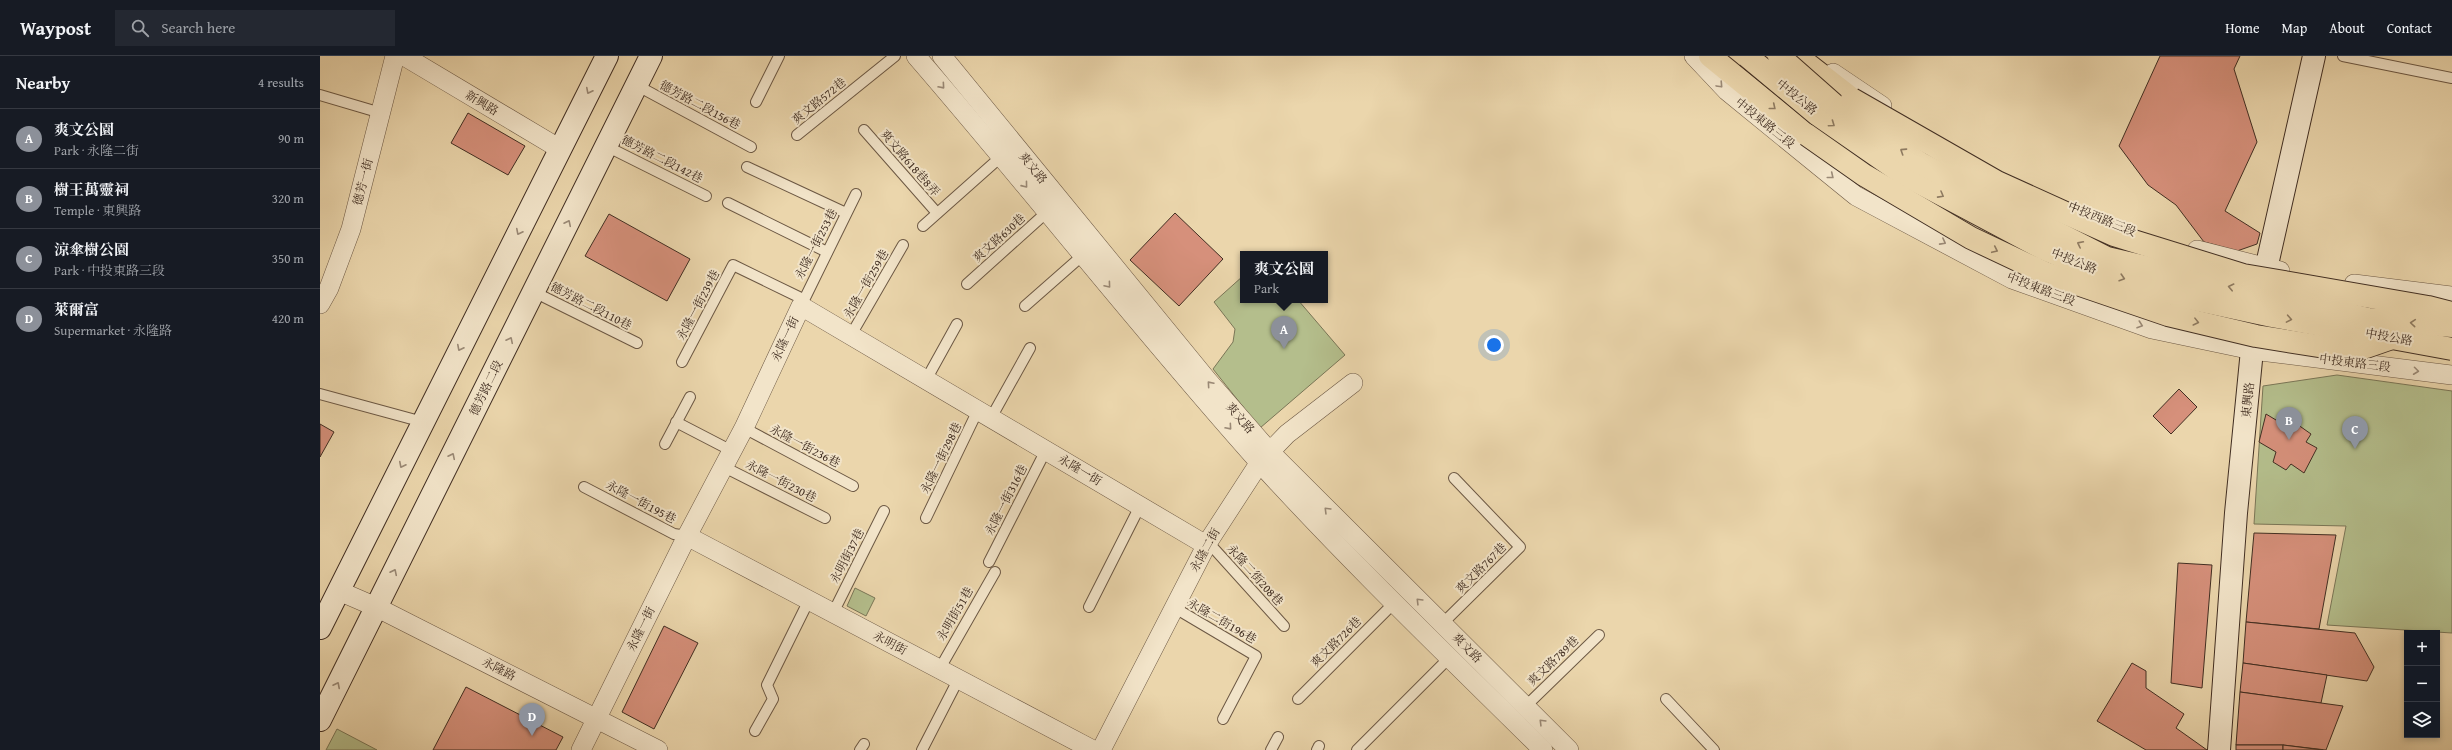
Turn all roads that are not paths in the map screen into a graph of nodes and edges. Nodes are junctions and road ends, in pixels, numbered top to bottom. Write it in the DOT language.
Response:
graph roads {
  1 [pos="395,56"];
  2 [pos="404,56"];
  3 [pos="607,56"];
  4 [pos="651,56"];
  5 [pos="779,56"];
  6 [pos="895,56"];
  7 [pos="916,56"];
  8 [pos="942,56"];
  9 [pos="1694,56"];
  10 [pos="1710,56"];
  11 [pos="1747,56"];
  12 [pos="1779,56"];
  13 [pos="1797,56"];
  14 [pos="1812,56"];
  15 [pos="2314,56"];
  16 [pos="2343,56"];
  17 [pos="2452,78"];
  18 [pos="636,86"];
  19 [pos="320,95"];
  20 [pos="756,102"];
  21 [pos="381,113"];
  22 [pos="864,130"];
  23 [pos="797,135"];
  24 [pos="606,146"];
  25 [pos="751,147"];
  26 [pos="560,149"];
  27 [pos="1008,150"];
  28 [pos="747,167"];
  29 [pos="856,194"];
  30 [pos="706,196"];
  31 [pos="728,203"];
  32 [pos="1047,212"];
  33 [pos="846,213"];
  34 [pos="937,213"];
  35 [pos="923,226"];
  36 [pos="903,245"];
  37 [pos="826,252"];
  38 [pos="1083,255"];
  39 [pos="2266,269"];
  40 [pos="968,284"];
  41 [pos="534,292"];
  42 [pos="2452,296"];
  43 [pos="802,302"];
  44 [pos="320,304"];
  45 [pos="1025,306"];
  46 [pos="2452,313"];
  47 [pos="957,324"];
  48 [pos="2452,326"];
  49 [pos="851,335"];
  50 [pos="2393,338"];
  51 [pos="637,344"];
  52 [pos="1030,348"];
  53 [pos="2452,349"];
  54 [pos="2252,350"];
  55 [pos="682,362"];
  56 [pos="2452,375"];
  57 [pos="926,380"];
  58 [pos="1353,383"];
  59 [pos="320,394"];
  60 [pos="690,397"];
  61 [pos="985,414"];
  62 [pos="423,422"];
  63 [pos="676,422"];
  64 [pos="744,428"];
  65 [pos="665,444"];
  66 [pos="1046,450"];
  67 [pos="1264,457"];
  68 [pos="728,459"];
  69 [pos="1454,478"];
  70 [pos="853,486"];
  71 [pos="584,487"];
  72 [pos="1140,506"];
  73 [pos="884,511"];
  74 [pos="825,518"];
  75 [pos="926,518"];
  76 [pos="687,536"];
  77 [pos="1207,544"];
  78 [pos="989,562"];
  79 [pos="995,572"];
  80 [pos="339,591"];
  81 [pos="809,600"];
  82 [pos="1393,604"];
  83 [pos="376,607"];
  84 [pos="1089,607"];
  85 [pos="1175,608"];
  86 [pos="833,613"];
  87 [pos="1442,624"];
  88 [pos="1284,626"];
  89 [pos="320,628"];
  90 [pos="1599,635"];
  91 [pos="1450,657"];
  92 [pos="939,670"];
  93 [pos="958,680"];
  94 [pos="1298,699"];
  95 [pos="1666,699"];
  96 [pos="1526,706"];
  97 [pos="597,718"];
  98 [pos="1222,719"];
  99 [pos="320,720"];
  100 [pos="755,731"];
  101 [pos="1278,737"];
  102 [pos="581,750"];
  103 [pos="658,750"];
  104 [pos="922,750"];
  105 [pos="1093,750"];
  106 [pos="1101,750"];
  107 [pos="1271,750"];
  108 [pos="1357,750"];
  109 [pos="1543,750"];
  110 [pos="1569,750"];
  111 [pos="1714,750"];
  112 [pos="2219,750"];
  1 -- 21 [label="street, 德芳一街"];
  2 -- 26 [label="street, 新興路"];
  3 -- 26 [label="street, one-way"];
  4 -- 18 [label="street, 德芳路二段"];
  5 -- 20 [label="lane"];
  6 -- 23 [label="lane, 爽文路572巷"];
  7 -- 27 [label="street, 爽文路, one-way"];
  8 -- 27 [label="street, 爽文路"];
  9 -- 54 [label="street, 中投東路三段, one-way"];
  10 -- 50 [label="main road, one-way, bridge"];
  11 -- 50 [label="main road, 中投公路, one-way, bridge"];
  48 -- 12 [label="main road, 中投公路, one-way, bridge"];
  13 -- 46 [label="main road, bridge"];
  14 -- 39 [label="street, 中投西路三段"];
  15 -- 39 [label="street, 東興路"];
  16 -- 17 [label="lane"];
  18 -- 24 [label="street, 德芳路二段"];
  18 -- 25 [label="lane, 德芳路二段156巷"];
  19 -- 21 [label="lane"];
  21 -- 44 [label="street, 德芳一街"];
  22 -- 34 [label="lane, 爽文路618巷8弄"];
  24 -- 30 [label="lane, 德芳路二段142巷"];
  41 -- 24 [label="street, 德芳路二段, one-way"];
  26 -- 62 [label="street, one-way"];
  27 -- 32 [label="street, 爽文路, one-way"];
  27 -- 34 [label="lane"];
  67 -- 27 [label="street, 爽文路, one-way"];
  28 -- 33 [label="lane"];
  29 -- 33 [label="lane, 永隆一街253巷"];
  31 -- 37 [label="lane"];
  32 -- 38 [label="street, 爽文路"];
  32 -- 40 [label="lane, 爽文路630巷"];
  33 -- 37 [label="lane, 永隆一街253巷"];
  34 -- 35 [label="lane"];
  36 -- 49 [label="lane, 永隆一街259巷"];
  37 -- 43 [label="lane, 永隆一街253巷"];
  38 -- 45 [label="lane"];
  38 -- 67 [label="street, 爽文路, one-way"];
  39 -- 42 [label="street, 中投西路三段"];
  39 -- 54 [label="street, 東興路"];
  41 -- 51 [label="lane, 德芳路二段110巷"];
  83 -- 41 [label="street, 德芳路二段, one-way"];
  43 -- 49 [label="street, 永隆一街"];
  43 -- 55 [label="lane, 永隆一街239巷"];
  43 -- 64 [label="street, 永隆一街"];
  47 -- 57 [label="lane"];
  49 -- 57 [label="street, 永隆一街"];
  50 -- 53 [label="main road, 中投公路, bridge"];
  52 -- 61 [label="lane, 永隆一街298巷"];
  54 -- 56 [label="street, 中投東路三段, one-way"];
  54 -- 112 [label="street, 東興路"];
  57 -- 61 [label="street, 永隆一街"];
  58 -- 67 [label="street, 永隆二街"];
  59 -- 62 [label="lane"];
  60 -- 63 [label="lane"];
  61 -- 66 [label="street, 永隆一街"];
  61 -- 75 [label="lane, 永隆一街298巷"];
  62 -- 80 [label="street, one-way"];
  63 -- 65 [label="lane"];
  63 -- 68 [label="lane, 永隆一街230巷"];
  64 -- 68 [label="street, 永隆一街"];
  64 -- 70 [label="lane, 永隆一街236巷"];
  66 -- 72 [label="street, 永隆一街"];
  66 -- 78 [label="lane, 永隆一街316巷"];
  67 -- 77 [label="street, 永隆二街"];
  67 -- 82 [label="street, 爽文路"];
  87 -- 67 [label="street, 爽文路, one-way"];
  68 -- 74 [label="lane, 永隆一街230巷"];
  68 -- 76 [label="street, 永隆一街"];
  69 -- 87 [label="lane, 爽文路767巷"];
  71 -- 76 [label="lane, 永隆一街195巷"];
  72 -- 77 [label="street, 永隆一街"];
  72 -- 84 [label="lane"];
  73 -- 86 [label="lane, 永明街37巷"];
  76 -- 81 [label="street, 永明街"];
  76 -- 97 [label="street, 永隆一街"];
  77 -- 85 [label="street, 永隆二街"];
  77 -- 88 [label="lane, 永隆二街208巷"];
  79 -- 92 [label="lane, 永明街51巷"];
  80 -- 83 [label="street, 永隆路"];
  80 -- 89 [label="street"];
  81 -- 86 [label="street, 永明街"];
  81 -- 100 [label="lane"];
  82 -- 91 [label="street, 爽文路"];
  82 -- 94 [label="lane, 爽文路726巷"];
  83 -- 97 [label="street, 永隆路"];
  99 -- 83 [label="street, 德芳路二段, one-way"];
  85 -- 98 [label="lane, 永隆二街196巷"];
  85 -- 106 [label="street, 永隆二街"];
  86 -- 92 [label="street, 永明街"];
  87 -- 96 [label="street, 爽文路"];
  90 -- 96 [label="lane, 爽文路789巷"];
  91 -- 108 [label="lane"];
  91 -- 109 [label="street, 爽文路"];
  92 -- 93 [label="street, 永明街"];
  93 -- 104 [label="lane"];
  93 -- 105 [label="street, 永明街"];
  95 -- 111 [label="lane"];
  110 -- 96 [label="street, 爽文路, one-way"];
  97 -- 102 [label="street, 永隆一街"];
  97 -- 103 [label="street, 永隆路"];
  101 -- 107 [label="lane"];
}
